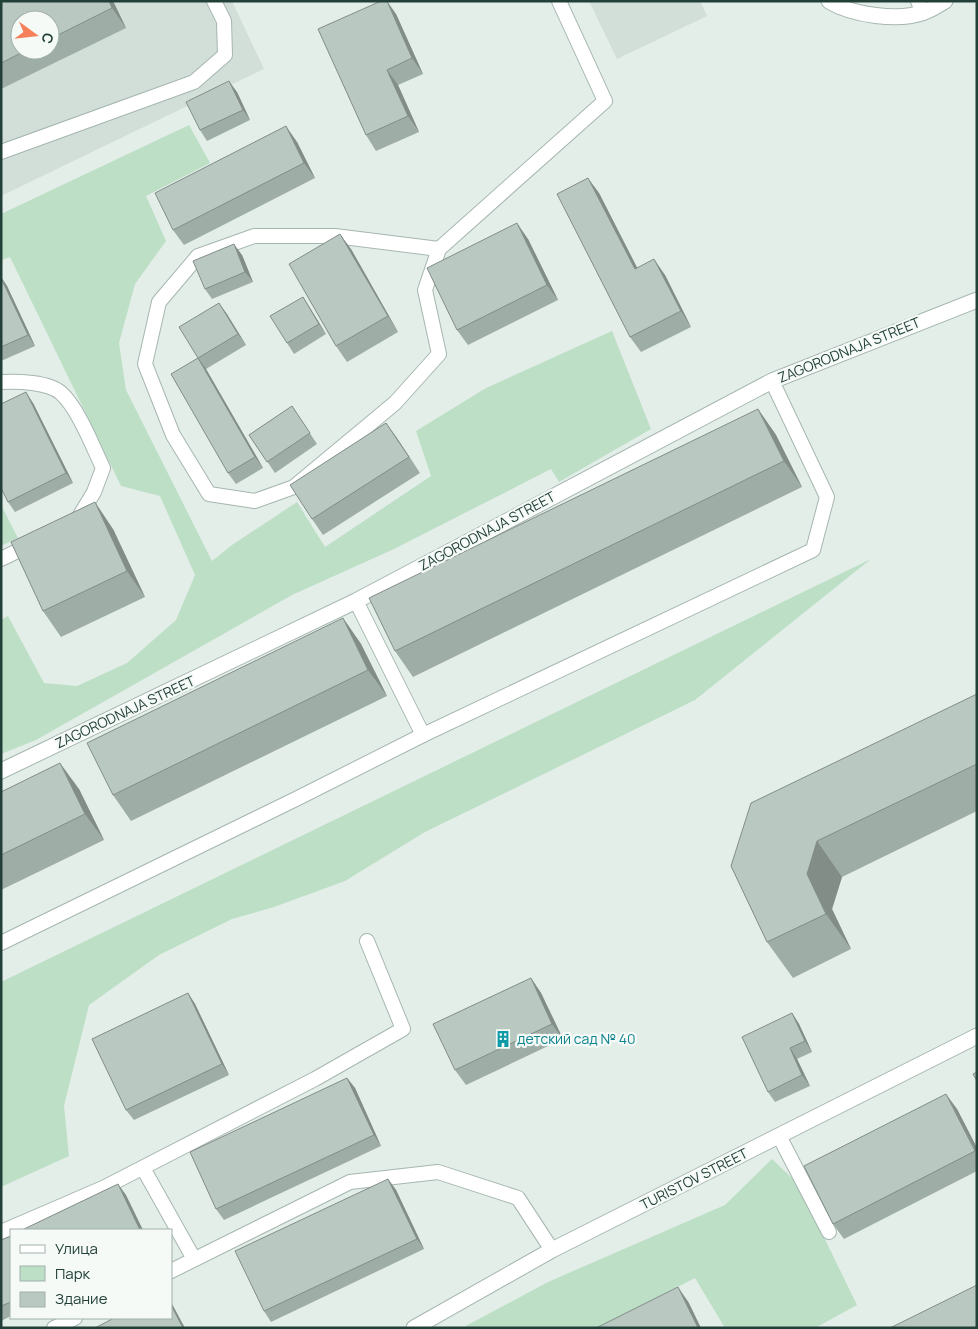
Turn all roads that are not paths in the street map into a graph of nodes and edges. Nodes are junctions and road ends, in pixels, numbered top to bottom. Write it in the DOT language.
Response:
graph roads {
  1 [pos="214,1"];
  2 [pos="558,1"];
  3 [pos="829,1"];
  4 [pos="945,1"];
  5 [pos="920,7"];
  6 [pos="1,152"];
  7 [pos="439,249"];
  8 [pos="977,300"];
  9 [pos="772,381"];
  10 [pos="1,382"];
  11 [pos="61,530"];
  12 [pos="44,538"];
  13 [pos="1,559"];
  14 [pos="356,601"];
  15 [pos="423,734"];
  16 [pos="1,770"];
  17 [pos="367,941"];
  18 [pos="1,943"];
  19 [pos="977,1036"];
  20 [pos="779,1136"];
  21 [pos="143,1168"];
  22 [pos="1,1232"];
  23 [pos="829,1232"];
  24 [pos="552,1250"];
  25 [pos="194,1259"];
  26 [pos="172,1270"];
  27 [pos="72,1319"];
  28 [pos="54,1328"];
  29 [pos="414,1328"];
  1 -- 6 [label="lane"];
  2 -- 7 [label="lane"];
  3 -- 5 [label="street"];
  4 -- 5 [label="street"];
  7 -- 7 [label="lane"];
  8 -- 9 [label="street, ZAGORODNAJA STREET"];
  9 -- 14 [label="street, ZAGORODNAJA STREET"];
  9 -- 15 [label="lane"];
  10 -- 11 [label="lane"];
  12 -- 13 [label="lane"];
  14 -- 15 [label="lane"];
  14 -- 16 [label="street, ZAGORODNAJA STREET"];
  15 -- 18 [label="lane"];
  17 -- 21 [label="lane"];
  19 -- 20 [label="street, TURISTOV STREET"];
  20 -- 23 [label="lane"];
  20 -- 24 [label="street, TURISTOV STREET"];
  21 -- 22 [label="lane"];
  21 -- 25 [label="lane"];
  24 -- 25 [label="lane"];
  24 -- 29 [label="street, TURISTOV STREET"];
  25 -- 26 [label="lane"];
  27 -- 28 [label="lane"];
}
